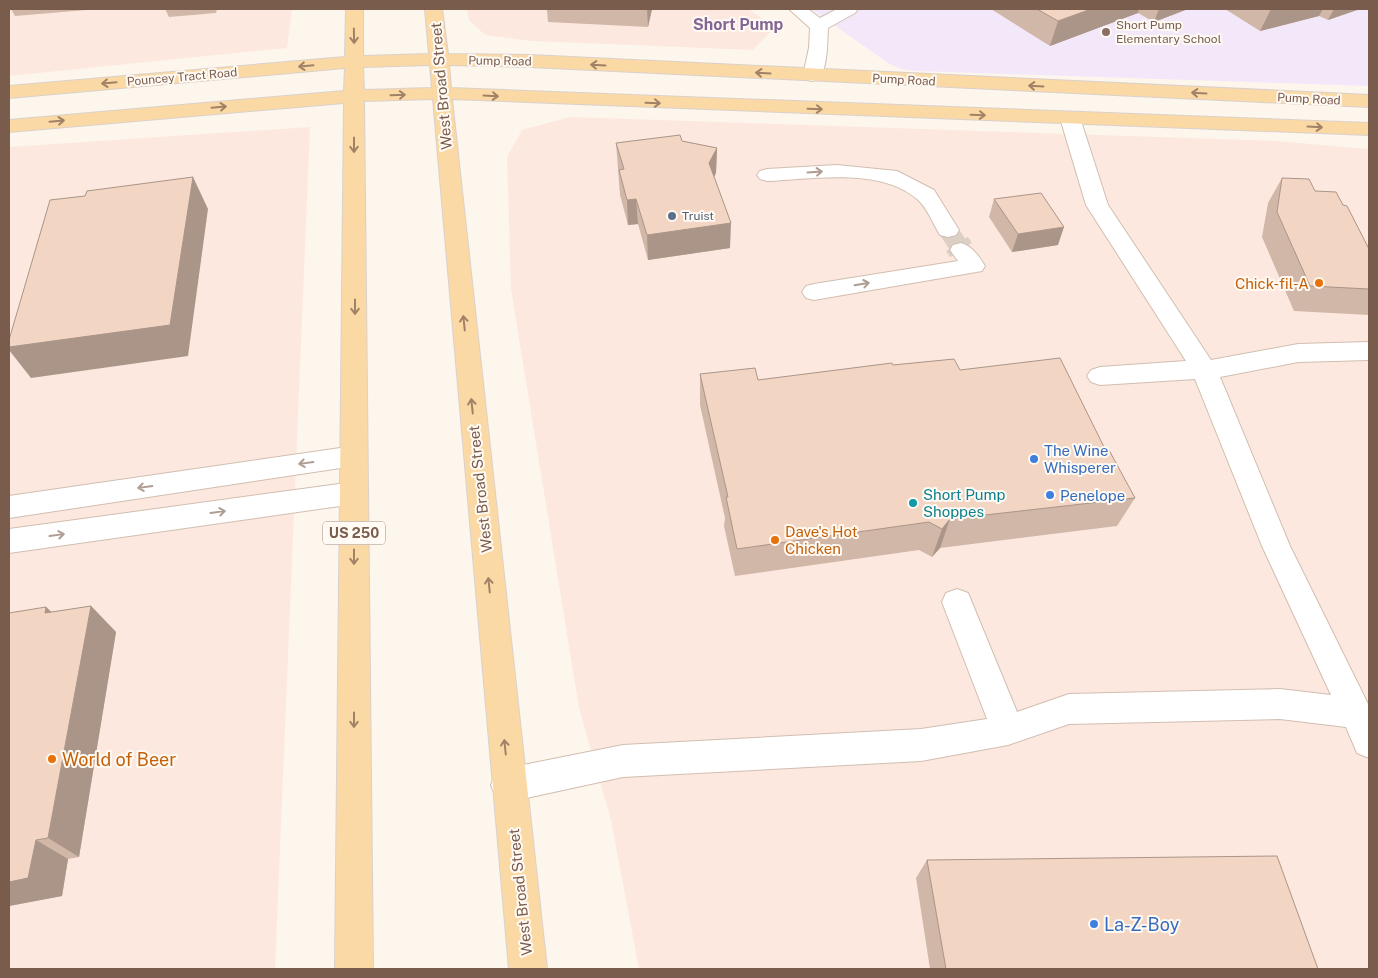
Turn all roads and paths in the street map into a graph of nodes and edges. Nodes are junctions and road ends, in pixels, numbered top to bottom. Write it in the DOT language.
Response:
graph roads {
  1 [pos="354,9"];
  2 [pos="434,9"];
  3 [pos="798,9"];
  4 [pos="849,9"];
  5 [pos="819,26"];
  6 [pos="439,59"];
  7 [pos="355,62"];
  8 [pos="812,75"];
  9 [pos="9,92"];
  10 [pos="442,94"];
  11 [pos="354,96"];
  12 [pos="1369,101"];
  13 [pos="1070,118"];
  14 [pos="9,126"];
  15 [pos="1369,129"];
  16 [pos="767,175"];
  17 [pos="948,230"];
  18 [pos="967,258"];
  19 [pos="814,292"];
  20 [pos="1369,350"];
  21 [pos="1204,369"];
  22 [pos="1100,376"];
  23 [pos="354,456"];
  24 [pos="354,493"];
  25 [pos="9,506"];
  26 [pos="9,541"];
  27 [pos="957,602"];
  28 [pos="1356,713"];
  29 [pos="1008,730"];
  30 [pos="1369,742"];
  31 [pos="508,785"];
  32 [pos="354,969"];
  33 [pos="528,969"];
  1 -- 7 [label="main road, US 250, one-way"];
  2 -- 6 [label="main road, West Broad Street"];
  3 -- 5 [label="street"];
  4 -- 5 [label="street"];
  5 -- 8 [label="street"];
  6 -- 7 [label="main road, Pump Road"];
  8 -- 6 [label="main road, Pump Road, one-way"];
  6 -- 10 [label="main road, West Broad Street"];
  7 -- 9 [label="main road, Pouncey Tract Road, one-way"];
  7 -- 11 [label="main road, US 250"];
  12 -- 8 [label="main road, Pump Road, one-way"];
  11 -- 10 [label="main road, Pump Road, one-way"];
  10 -- 13 [label="main road, Pump Road, one-way"];
  31 -- 10 [label="main road, West Broad Street, one-way"];
  14 -- 11 [label="main road, one-way"];
  11 -- 23 [label="main road, US 250, one-way"];
  13 -- 15 [label="main road, Pump Road, one-way"];
  13 -- 21 [label="street"];
  16 -- 17 [label="street, one-way"];
  19 -- 18 [label="street, one-way"];
  20 -- 21 [label="street"];
  21 -- 22 [label="street"];
  21 -- 28 [label="street"];
  23 -- 24 [label="main road, US 250"];
  23 -- 25 [label="street, one-way"];
  26 -- 24 [label="street, one-way"];
  24 -- 32 [label="main road, US 250, one-way"];
  27 -- 29 [label="street"];
  28 -- 29 [label="street"];
  28 -- 30 [label="street"];
  29 -- 31 [label="street"];
  31 -- 33 [label="main road, West Broad Street"];
}
